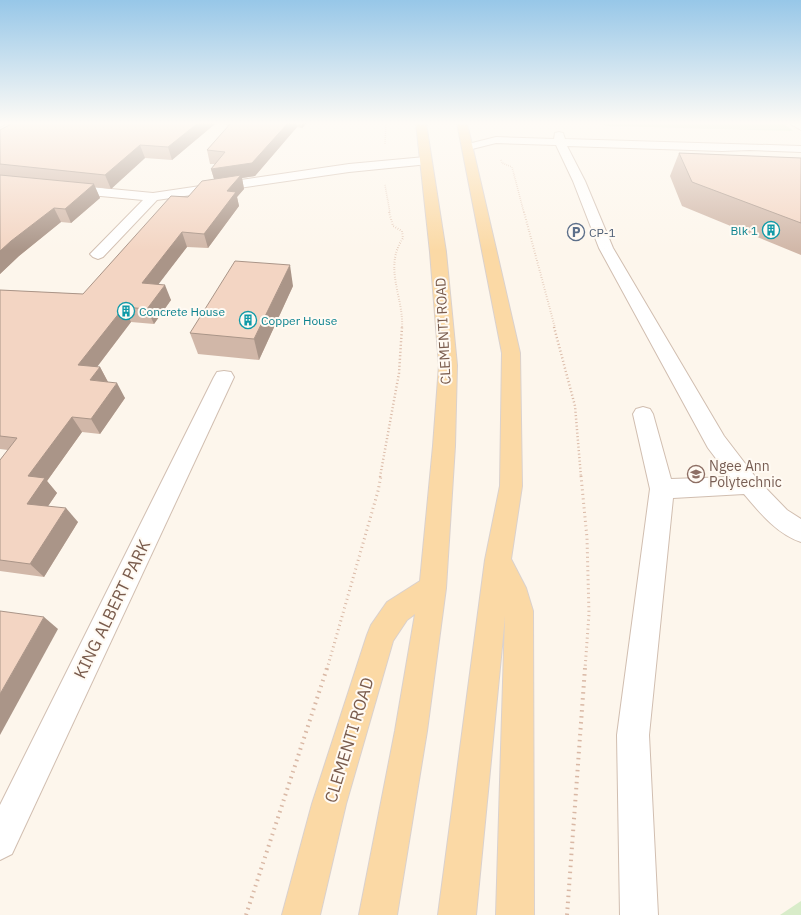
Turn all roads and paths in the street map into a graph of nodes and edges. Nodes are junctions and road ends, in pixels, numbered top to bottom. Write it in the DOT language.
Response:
graph roads {
  1 [pos="372,166"];
  2 [pos="384,166"];
  3 [pos="426,166"];
  4 [pos="473,166"];
  5 [pos="509,166"];
  6 [pos="572,166"];
  7 [pos="184,180"];
  8 [pos="53,188"];
  9 [pos="175,194"];
  10 [pos="153,197"];
  11 [pos="98,254"];
  12 [pos="224,377"];
  13 [pos="643,414"];
  14 [pos="749,486"];
  15 [pos="662,489"];
  16 [pos="801,532"];
  17 [pos="498,560"];
  18 [pos="433,588"];
  19 [pos="0,842"];
  20 [pos="246,915"];
  21 [pos="301,915"];
  22 [pos="378,915"];
  23 [pos="457,915"];
  24 [pos="514,915"];
  25 [pos="567,915"];
  26 [pos="639,915"];
  1 -- 9 [label="street"];
  2 -- 20 [label="path"];
  3 -- 18 [label="main road, CLEMENTI ROAD"];
  4 -- 17 [label="main road"];
  5 -- 25 [label="path"];
  6 -- 14 [label="street"];
  7 -- 9 [label="street"];
  8 -- 10 [label="street"];
  9 -- 10 [label="street"];
  10 -- 11 [label="street"];
  12 -- 19 [label="street, KING ALBERT PARK"];
  13 -- 15 [label="street"];
  14 -- 15 [label="street"];
  14 -- 16 [label="street"];
  15 -- 26 [label="street"];
  17 -- 23 [label="main road"];
  17 -- 24 [label="main road"];
  18 -- 21 [label="main road, CLEMENTI ROAD"];
  18 -- 22 [label="main road, CLEMENTI ROAD"];
}
